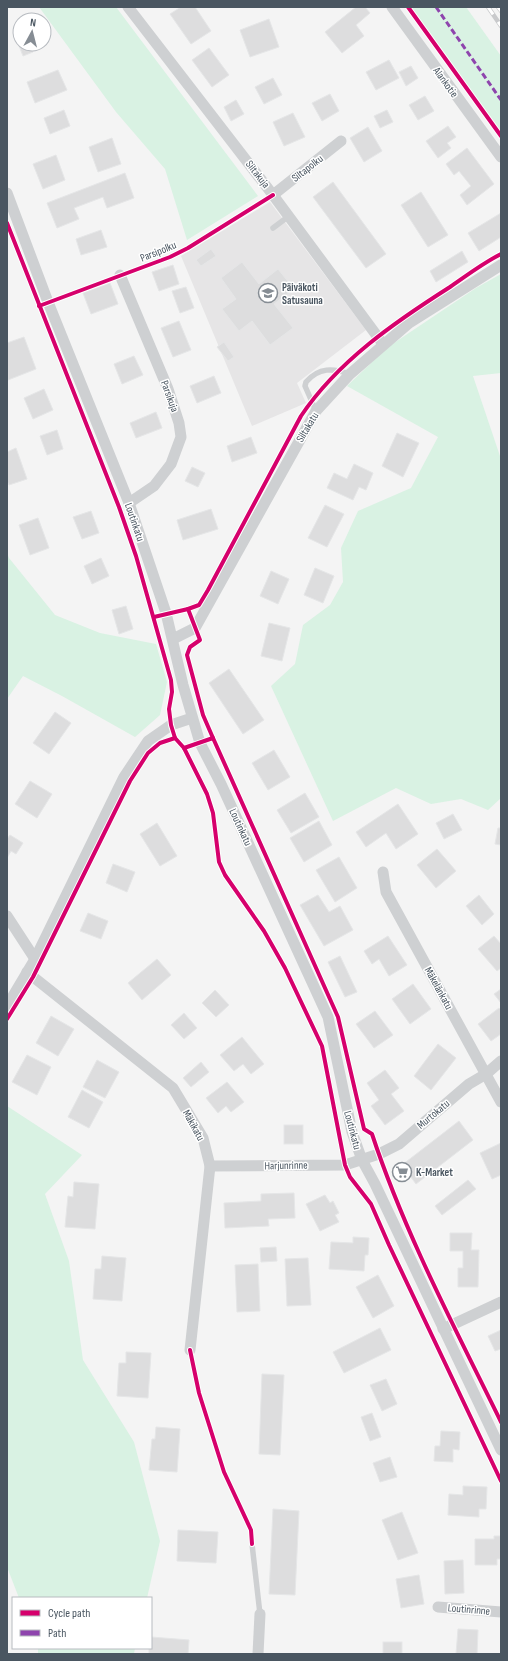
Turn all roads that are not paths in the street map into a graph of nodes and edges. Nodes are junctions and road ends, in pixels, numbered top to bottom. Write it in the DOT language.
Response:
graph roads {
  1 [pos="128,7"];
  2 [pos="392,7"];
  3 [pos="341,141"];
  4 [pos="501,157"];
  5 [pos="7,193"];
  6 [pos="273,194"];
  7 [pos="289,216"];
  8 [pos="273,228"];
  9 [pos="501,265"];
  10 [pos="120,275"];
  11 [pos="383,344"];
  12 [pos="350,374"];
  13 [pos="316,411"];
  14 [pos="129,503"];
  15 [pos="174,639"];
  16 [pos="192,718"];
  17 [pos="383,872"];
  18 [pos="7,916"];
  19 [pos="35,959"];
  20 [pos="27,972"];
  21 [pos="7,1006"];
  22 [pos="501,1061"];
  23 [pos="486,1074"];
  24 [pos="501,1102"];
  25 [pos="362,1160"];
  26 [pos="210,1166"];
  27 [pos="501,1302"];
  28 [pos="443,1329"];
  29 [pos="190,1350"];
  30 [pos="501,1450"];
  31 [pos="252,1544"];
  32 [pos="438,1607"];
  33 [pos="501,1612"];
  34 [pos="260,1614"];
  35 [pos="258,1654"];
  1 -- 6 [label="street, Siltakuja"];
  2 -- 4 [label="street, Alankotie"];
  3 -- 6 [label="street, Siltapolku"];
  5 -- 14 [label="street, Loutinkatu"];
  6 -- 7 [label="street, Siltakuja"];
  7 -- 8 [label="lane"];
  7 -- 11 [label="street, Siltakuja"];
  9 -- 11 [label="street, Siltakatu"];
  10 -- 14 [label="street, Parsikuja"];
  11 -- 12 [label="street, Siltakatu"];
  12 -- 13 [label="street, Siltakatu"];
  12 -- 13 [label="lane"];
  13 -- 15 [label="street, Siltakatu"];
  14 -- 15 [label="street, Loutinkatu"];
  15 -- 16 [label="street, Loutinkatu"];
  16 -- 19 [label="street"];
  16 -- 25 [label="street, Loutinkatu"];
  17 -- 23 [label="street, Mäkelänkatu"];
  18 -- 19 [label="street"];
  19 -- 20 [label="street"];
  20 -- 21 [label="street"];
  20 -- 26 [label="street, Mäkikatu"];
  22 -- 23 [label="street, Murtokatu"];
  23 -- 24 [label="street, Mäkelänkatu"];
  23 -- 25 [label="street, Murtokatu"];
  25 -- 26 [label="street, Harjunrinne"];
  25 -- 28 [label="street, Loutinkatu"];
  26 -- 29 [label="street, Mäkikatu"];
  27 -- 28 [label="street"];
  28 -- 30 [label="street, Loutinkatu"];
  31 -- 34 [label="lane"];
  32 -- 33 [label="street, Loutinrinne"];
  34 -- 35 [label="street"];
}
